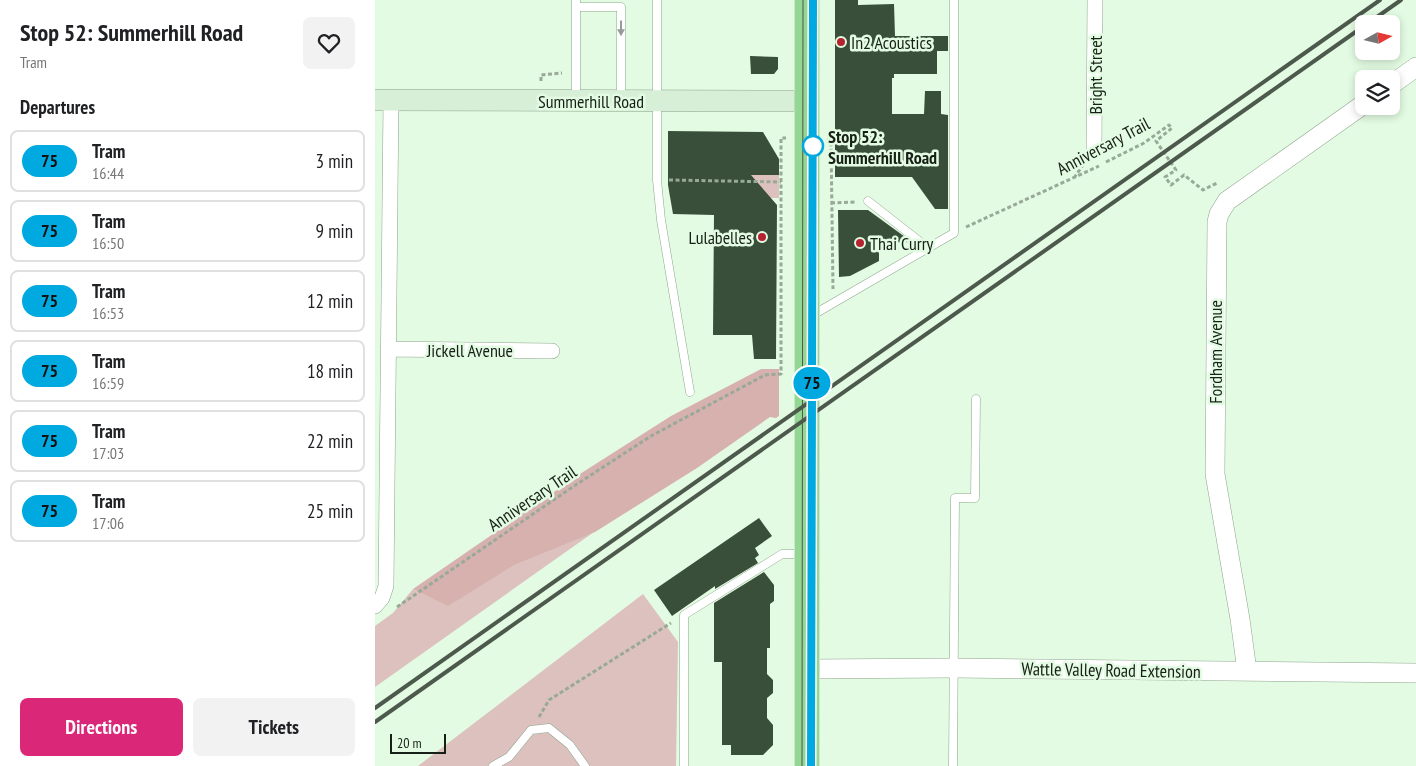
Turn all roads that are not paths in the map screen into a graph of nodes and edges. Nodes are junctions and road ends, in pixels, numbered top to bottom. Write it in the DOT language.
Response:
graph roads {
  1 [pos="657,0"];
  2 [pos="807,0"];
  3 [pos="954,0"];
  4 [pos="1095,0"];
  5 [pos="576,3"];
  6 [pos="1416,67"];
  7 [pos="1400,79"];
  8 [pos="383,100"];
  9 [pos="576,101"];
  10 [pos="808,101"];
  11 [pos="621,102"];
  12 [pos="657,102"];
  13 [pos="1355,110"];
  14 [pos="1095,149"];
  15 [pos="868,201"];
  16 [pos="928,248"];
  17 [pos="807,318"];
  18 [pos="388,349"];
  19 [pos="552,351"];
  20 [pos="690,392"];
  21 [pos="975,399"];
  22 [pos="807,554"];
  23 [pos="382,610"];
  24 [pos="954,668"];
  25 [pos="807,669"];
  26 [pos="1247,671"];
  27 [pos="1416,673"];
  28 [pos="493,766"];
  29 [pos="585,766"];
  30 [pos="684,766"];
  31 [pos="807,766"];
  32 [pos="953,766"];
  1 -- 12 [label="lane"];
  2 -- 10 [label="highway"];
  3 -- 16 [label="lane"];
  4 -- 14 [label="street, Bright Street"];
  5 -- 9 [label="lane"];
  5 -- 11 [label="lane, one-way"];
  6 -- 7 [label="street"];
  8 -- 9 [label="main road, Summerhill Road"];
  8 -- 18 [label="street"];
  9 -- 11 [label="main road, Summerhill Road"];
  10 -- 12 [label="main road, Summerhill Road"];
  10 -- 17 [label="highway"];
  11 -- 12 [label="main road, Summerhill Road"];
  12 -- 20 [label="lane"];
  13 -- 26 [label="street, Fordham Avenue"];
  15 -- 16 [label="lane"];
  16 -- 17 [label="lane"];
  17 -- 22 [label="highway"];
  18 -- 19 [label="street, Jickell Avenue"];
  18 -- 23 [label="street"];
  21 -- 24 [label="lane"];
  22 -- 25 [label="highway"];
  22 -- 30 [label="lane"];
  24 -- 25 [label="street, Wattle Valley Road Extension"];
  24 -- 26 [label="street, Wattle Valley Road Extension"];
  24 -- 32 [label="lane"];
  25 -- 31 [label="highway"];
  26 -- 27 [label="street, Wattle Valley Road Extension"];
  28 -- 29 [label="lane"];
}
